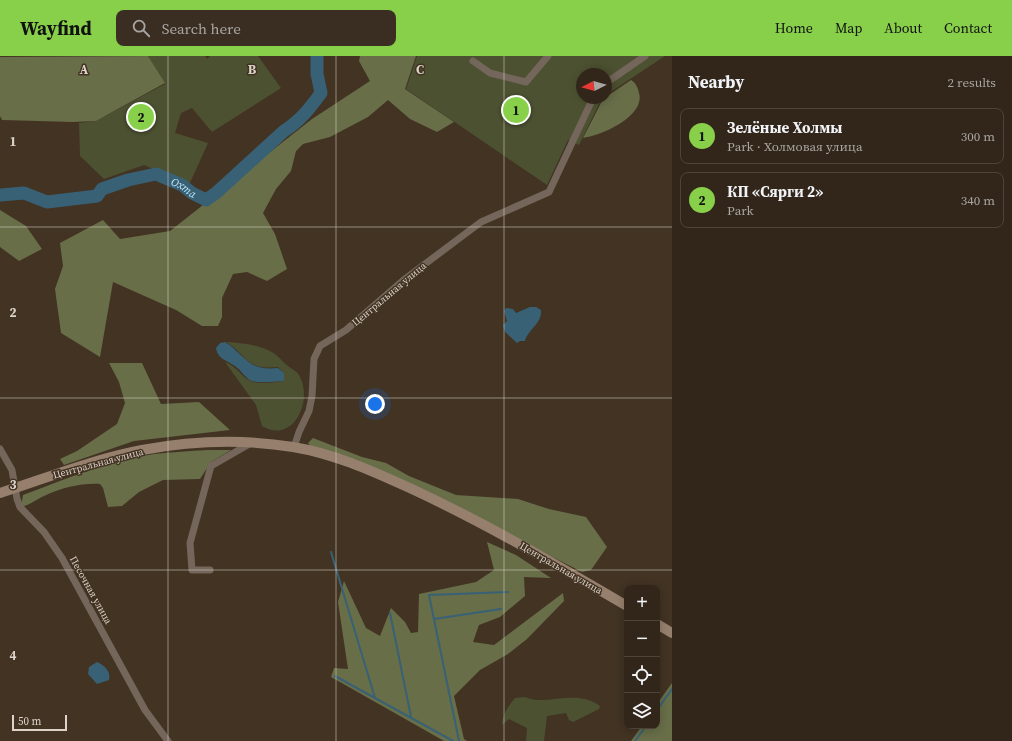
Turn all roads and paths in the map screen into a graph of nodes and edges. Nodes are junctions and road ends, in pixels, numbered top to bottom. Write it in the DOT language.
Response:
graph roads {
  1 [pos="548,56"];
  2 [pos="645,56"];
  3 [pos="473,61"];
  4 [pos="612,79"];
  5 [pos="590,104"];
  6 [pos="251,443"];
  7 [pos="294,447"];
  8 [pos="0,449"];
  9 [pos="15,488"];
  10 [pos="0,493"];
  11 [pos="210,570"];
  12 [pos="624,604"];
  13 [pos="660,626"];
  14 [pos="672,633"];
  15 [pos="168,741"];
  1 -- 3 [label="street"];
  2 -- 4 [label="street"];
  5 -- 7 [label="street, Центральная улица"];
  6 -- 7 [label="street, Центральная улица"];
  6 -- 9 [label="street, Центральная улица"];
  6 -- 11 [label="street"];
  7 -- 12 [label="street, Центральная улица"];
  8 -- 9 [label="street, Песочная улица"];
  9 -- 10 [label="street, Центральная улица"];
  9 -- 15 [label="street, Песочная улица"];
  13 -- 14 [label="street"];
}
